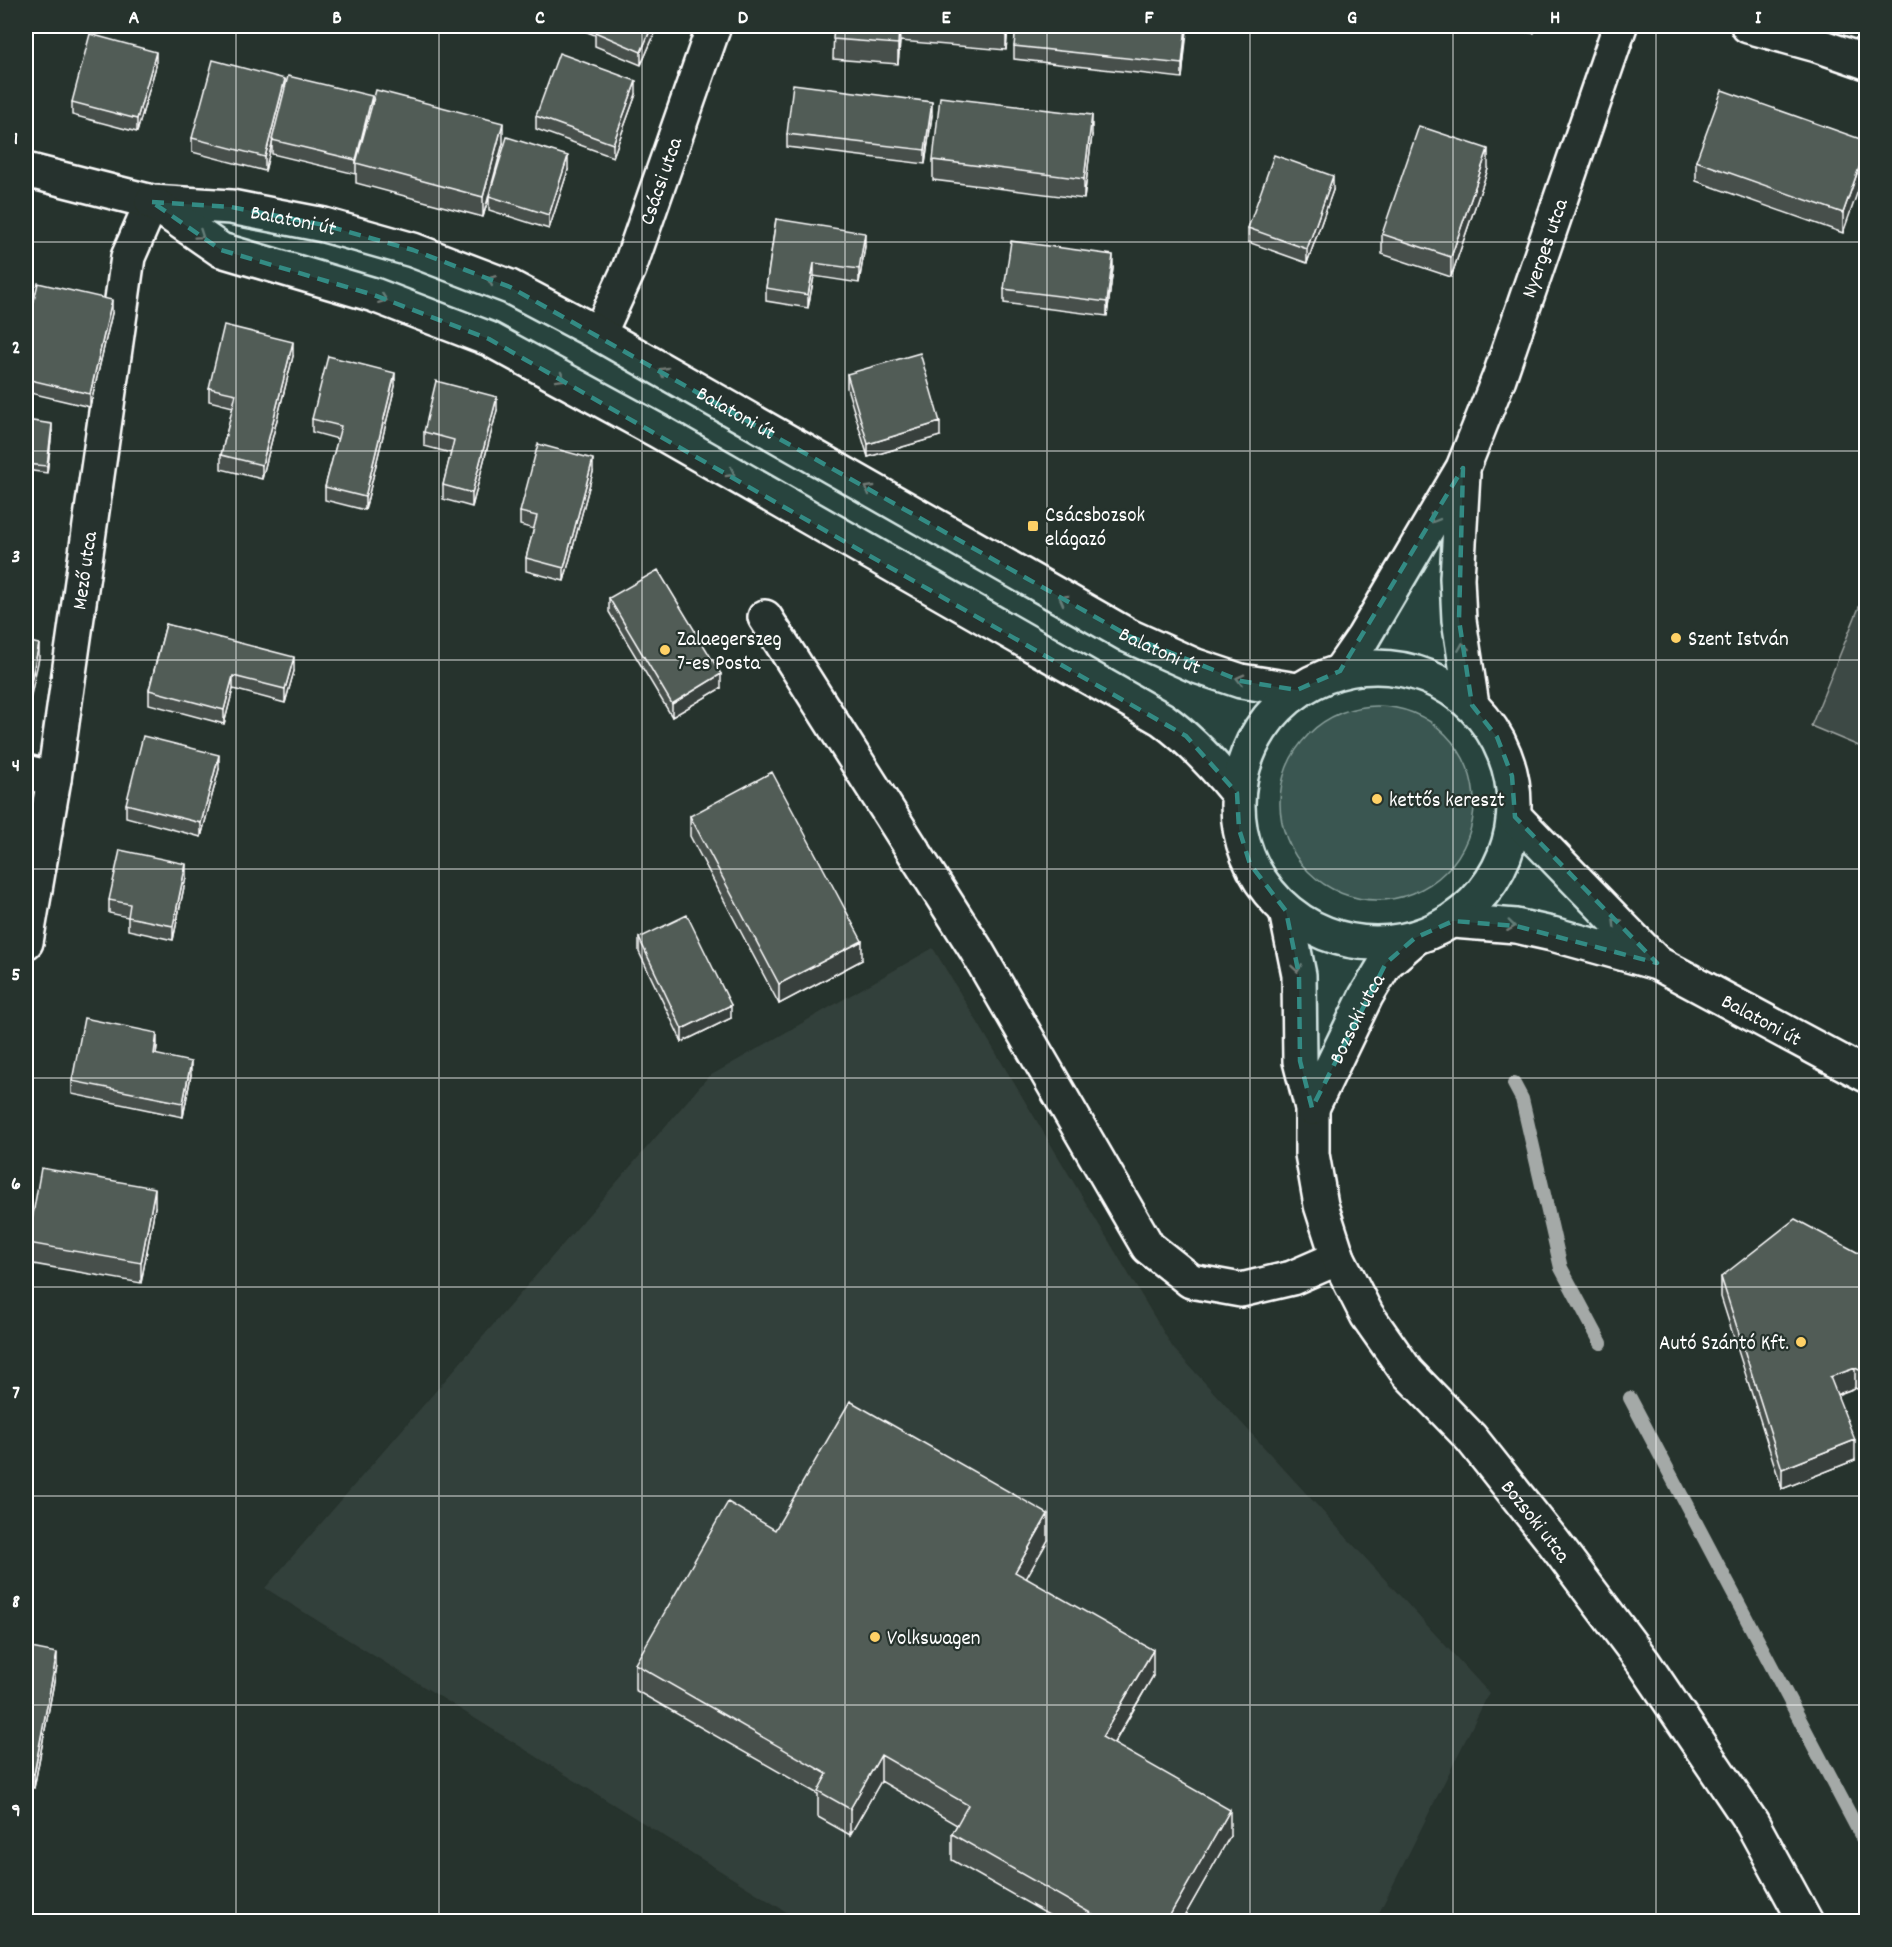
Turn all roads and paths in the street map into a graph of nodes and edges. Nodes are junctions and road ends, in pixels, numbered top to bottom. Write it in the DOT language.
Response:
graph roads {
  1 [pos="714,26"];
  2 [pos="1620,26"];
  3 [pos="1749,26"];
  4 [pos="1866,62"];
  5 [pos="26,170"];
  6 [pos="152,202"];
  7 [pos="598,334"];
  8 [pos="1464,468"];
  9 [pos="765,617"];
  10 [pos="1340,670"];
  11 [pos="1298,690"];
  12 [pos="1472,705"];
  13 [pos="40,775"];
  14 [pos="1237,793"];
  15 [pos="1515,817"];
  16 [pos="1286,911"];
  17 [pos="1453,921"];
  18 [pos="1415,938"];
  19 [pos="26,942"];
  20 [pos="1658,963"];
  21 [pos="1866,1075"];
  22 [pos="1312,1108"];
  23 [pos="1338,1258"];
  24 [pos="1806,1922"];
  1 -- 7 [label="main road, Csácsi utca"];
  2 -- 8 [label="main road, Nyerges utca"];
  3 -- 4 [label="main road"];
  5 -- 6 [label="main road, Balatoni út"];
  7 -- 6 [label="main road, Balatoni út, one-way"];
  6 -- 13 [label="main road, Mező utca"];
  6 -- 14 [label="main road, Balatoni út, one-way"];
  11 -- 7 [label="main road, Balatoni út, one-way"];
  8 -- 10 [label="main road, Nyerges utca, one-way"];
  12 -- 8 [label="main road, Nyerges utca, one-way"];
  9 -- 23 [label="main road"];
  10 -- 11 [label="main road"];
  10 -- 12 [label="main road"];
  11 -- 14 [label="main road"];
  12 -- 15 [label="main road"];
  13 -- 19 [label="main road, Mező utca"];
  14 -- 16 [label="main road"];
  15 -- 17 [label="main road"];
  20 -- 15 [label="main road, Balatoni út, one-way"];
  16 -- 18 [label="main road"];
  16 -- 22 [label="main road, Bozsoki utca, one-way"];
  17 -- 18 [label="main road"];
  17 -- 20 [label="main road, Balatoni út, one-way"];
  18 -- 22 [label="main road, Bozsoki utca"];
  20 -- 21 [label="main road, Balatoni út"];
  22 -- 23 [label="main road, Bozsoki utca"];
  23 -- 24 [label="main road, Bozsoki utca"];
}
